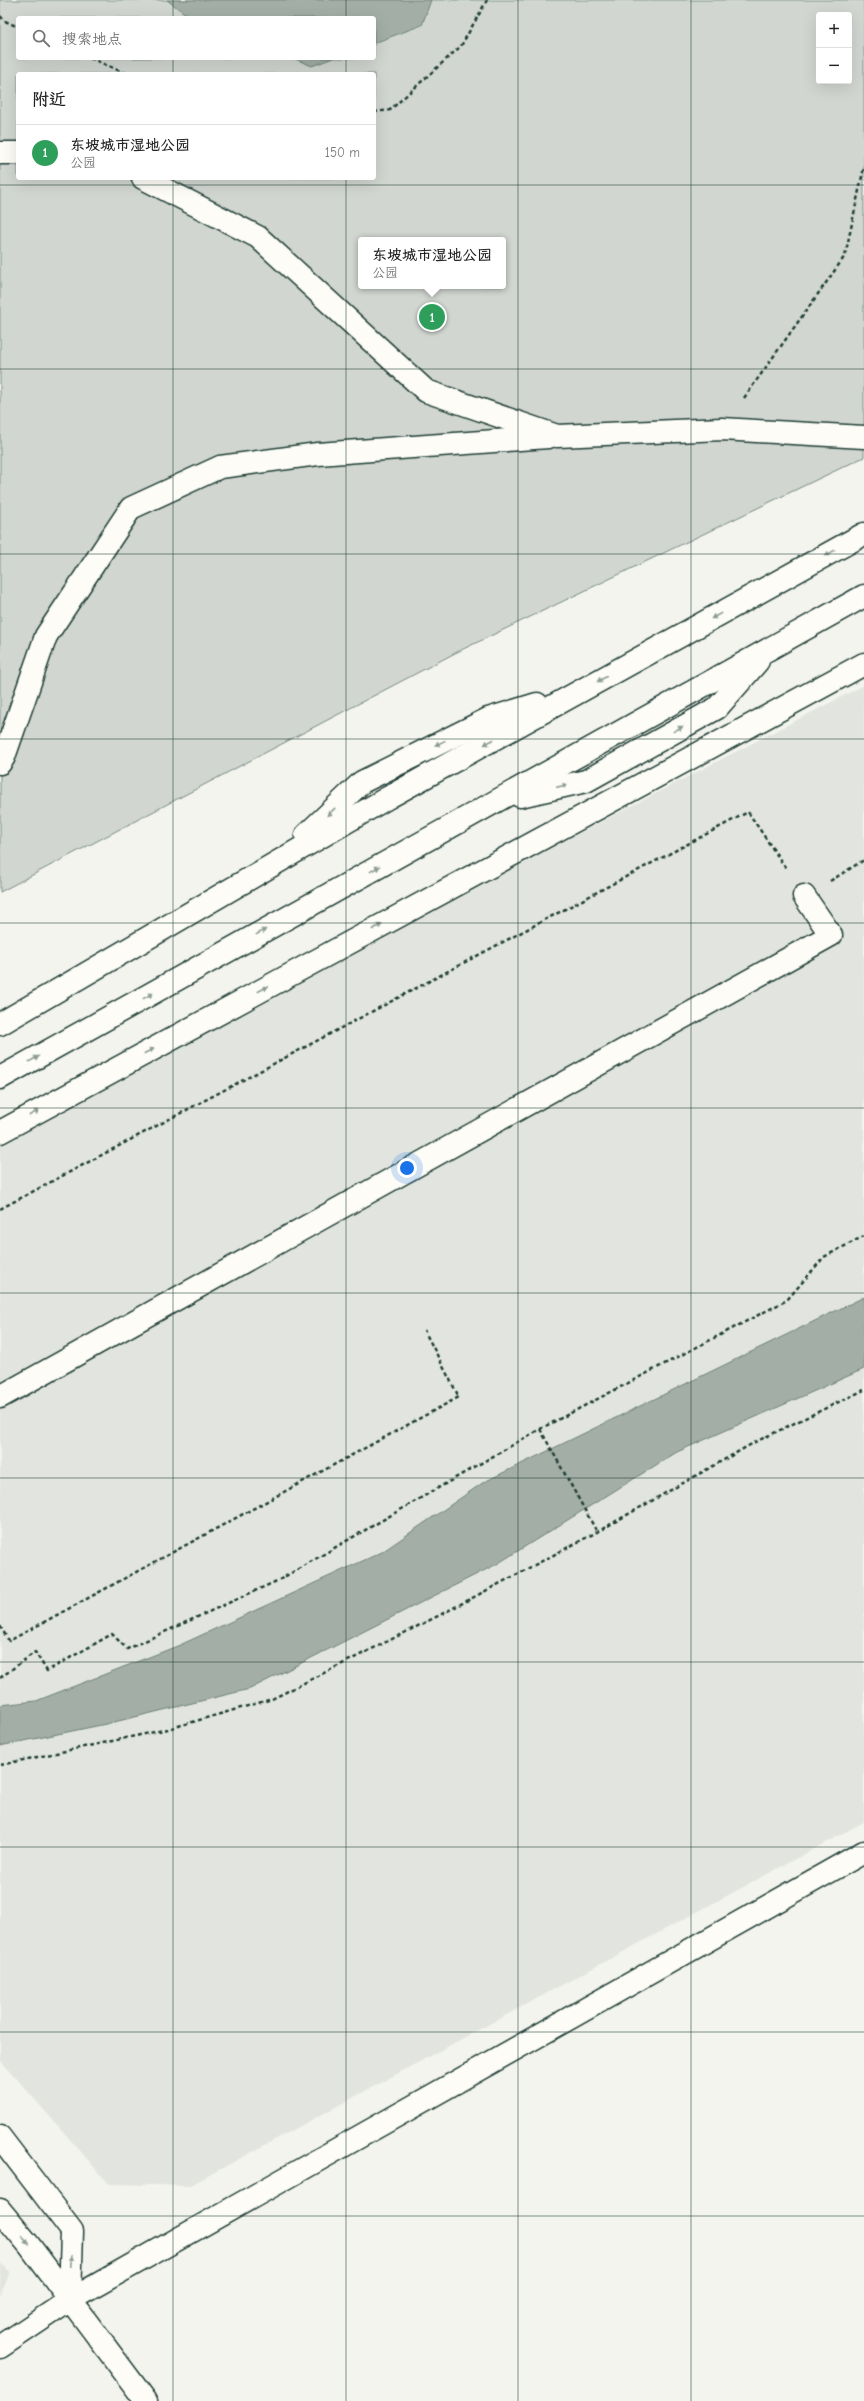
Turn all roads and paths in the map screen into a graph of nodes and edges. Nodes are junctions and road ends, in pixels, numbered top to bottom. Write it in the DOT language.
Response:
graph roads {
  1 [pos="487,0"];
  2 [pos="0,16"];
  3 [pos="16,26"];
  4 [pos="95,60"];
  5 [pos="122,72"];
  6 [pos="376,112"];
  7 [pos="0,153"];
  8 [pos="16,153"];
  9 [pos="864,167"];
  10 [pos="147,180"];
  11 [pos="722,429"];
  12 [pos="557,436"];
  13 [pos="864,438"];
  14 [pos="864,534"];
  15 [pos="864,596"];
  16 [pos="864,664"];
  17 [pos="0,763"];
  18 [pos="864,860"];
  19 [pos="804,896"];
  20 [pos="0,1024"];
  21 [pos="0,1078"];
  22 [pos="0,1132"];
  23 [pos="0,1209"];
  24 [pos="864,1236"];
  25 [pos="424,1330"];
  26 [pos="864,1390"];
  27 [pos="0,1397"];
  28 [pos="540,1429"];
  29 [pos="597,1532"];
  30 [pos="0,1626"];
  31 [pos="0,1678"];
  32 [pos="0,1765"];
  33 [pos="864,1852"];
  34 [pos="0,2137"];
  35 [pos="0,2210"];
  36 [pos="70,2300"];
  37 [pos="0,2347"];
  38 [pos="146,2401"];
  1 -- 6 [label="path"];
  2 -- 3 [label="path"];
  4 -- 5 [label="path"];
  7 -- 8 [label="street"];
  9 -- 11 [label="path"];
  10 -- 12 [label="street"];
  11 -- 12 [label="street"];
  11 -- 13 [label="street"];
  12 -- 17 [label="street"];
  14 -- 20 [label="street, one-way"];
  21 -- 15 [label="street, one-way"];
  22 -- 16 [label="street, one-way"];
  18 -- 19 [label="path"];
  19 -- 23 [label="path"];
  19 -- 27 [label="street"];
  24 -- 28 [label="path"];
  25 -- 30 [label="path"];
  26 -- 29 [label="path"];
  28 -- 29 [label="path"];
  28 -- 31 [label="path"];
  29 -- 32 [label="path"];
  33 -- 36 [label="street"];
  36 -- 34 [label="street, one-way"];
  35 -- 36 [label="street, one-way"];
  36 -- 37 [label="street"];
  36 -- 38 [label="street"];
}
